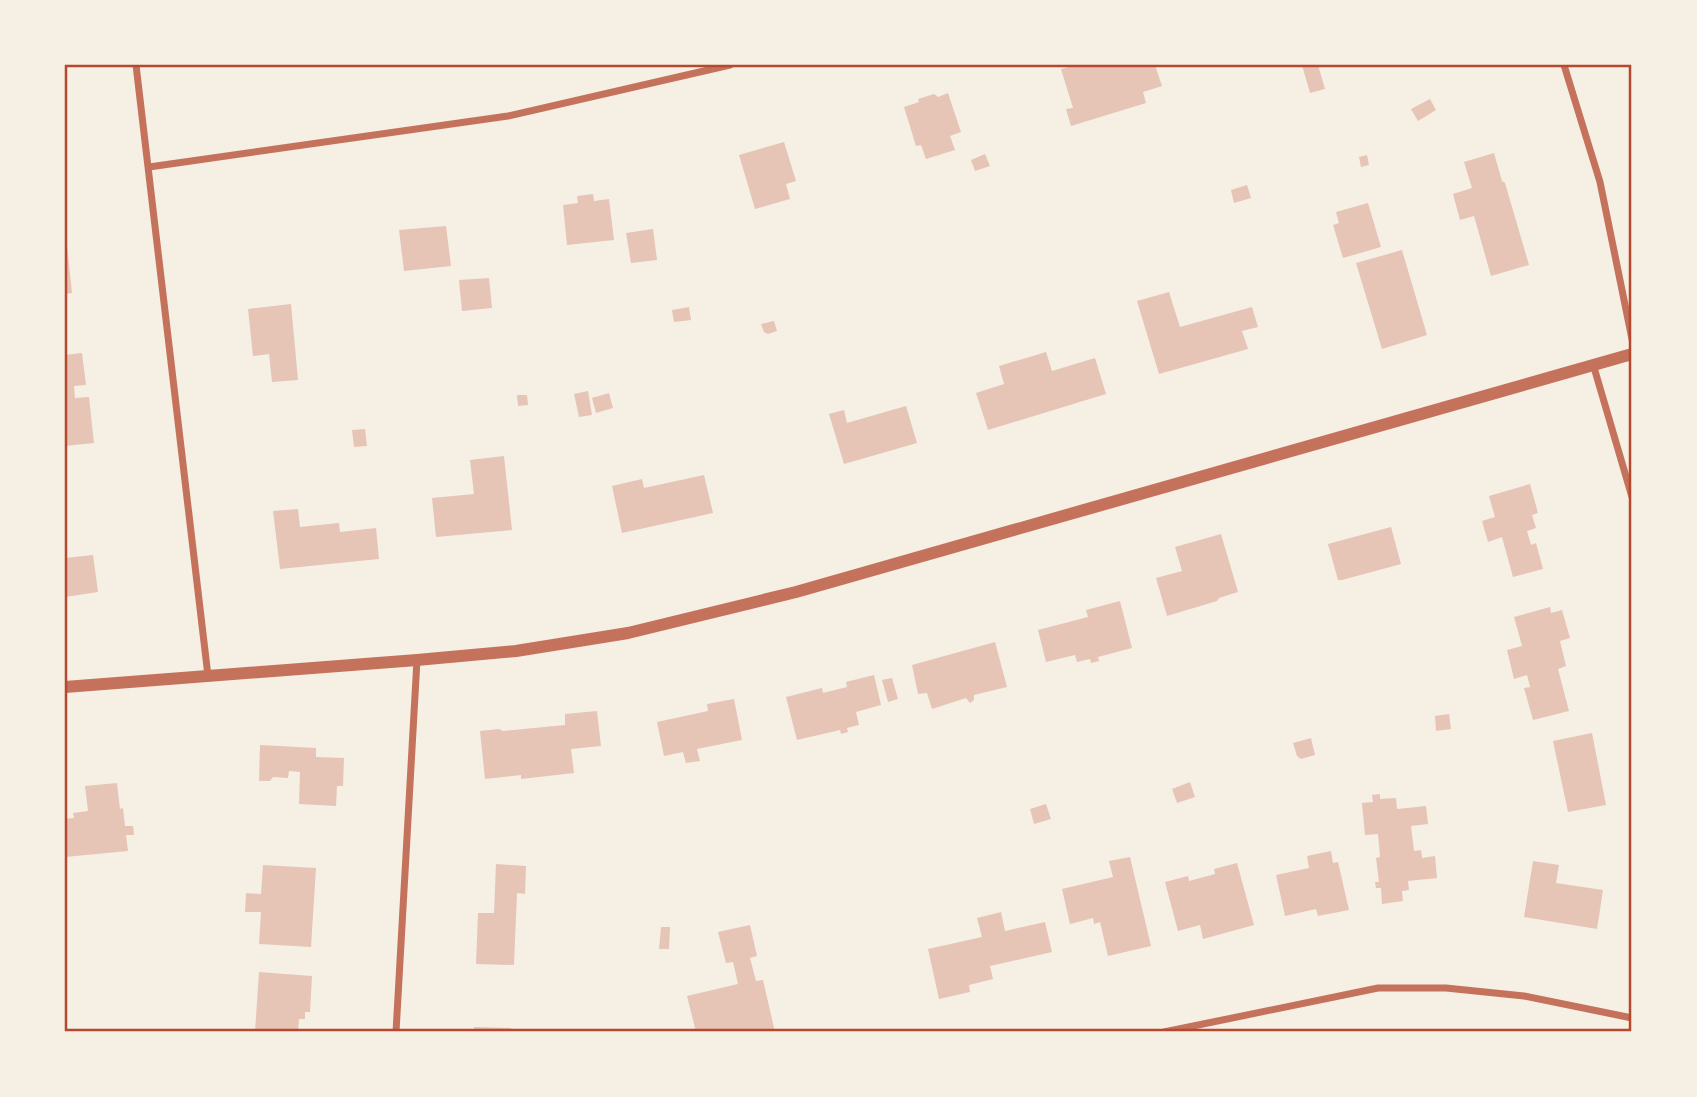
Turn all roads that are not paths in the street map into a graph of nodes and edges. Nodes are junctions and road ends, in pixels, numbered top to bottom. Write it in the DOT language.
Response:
graph roads {
  1 [pos="136,65"];
  2 [pos="730,65"];
  3 [pos="1564,65"];
  4 [pos="149,167"];
  5 [pos="1632,339"];
  6 [pos="1632,354"];
  7 [pos="1593,365"];
  8 [pos="1632,497"];
  9 [pos="417,660"];
  10 [pos="208,676"];
  11 [pos="65,687"];
  12 [pos="1632,1018"];
  13 [pos="396,1032"];
  14 [pos="1164,1032"];
  1 -- 4 [label="street"];
  2 -- 4 [label="street"];
  3 -- 5 [label="street"];
  4 -- 10 [label="street"];
  6 -- 7 [label="street"];
  7 -- 8 [label="street"];
  7 -- 9 [label="street"];
  9 -- 10 [label="street"];
  9 -- 13 [label="street"];
  10 -- 11 [label="street"];
  12 -- 14 [label="street"];
}
